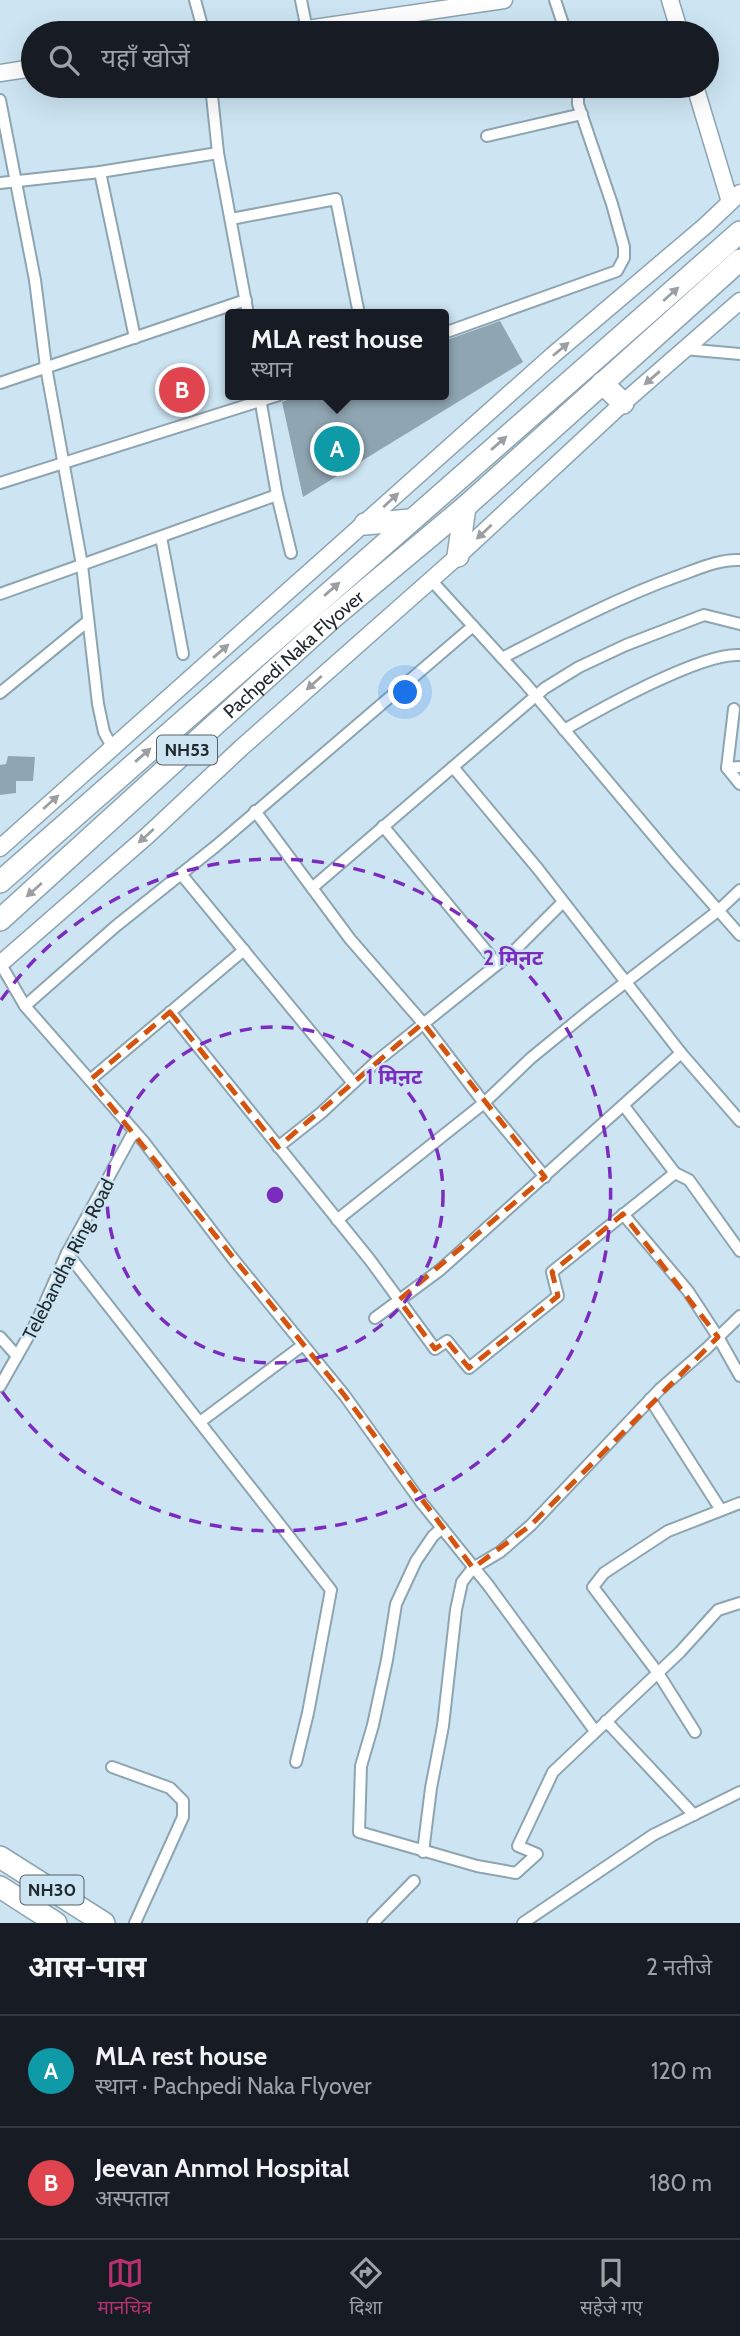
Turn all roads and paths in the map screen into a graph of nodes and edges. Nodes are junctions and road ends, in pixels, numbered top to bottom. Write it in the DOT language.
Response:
graph roads {
  1 [pos="195,0"];
  2 [pos="301,0"];
  3 [pos="504,0"];
  4 [pos="555,0"];
  5 [pos="670,0"];
  6 [pos="201,21"];
  7 [pos="305,21"];
  8 [pos="366,21"];
  9 [pos="562,21"];
  10 [pos="676,21"];
  11 [pos="21,70"];
  12 [pos="0,73"];
  13 [pos="212,98"];
  14 [pos="578,98"];
  15 [pos="699,98"];
  16 [pos="0,100"];
  17 [pos="582,114"];
  18 [pos="486,136"];
  19 [pos="218,153"];
  20 [pos="100,172"];
  21 [pos="16,181"];
  22 [pos="0,183"];
  23 [pos="735,198"];
  24 [pos="231,219"];
  25 [pos="740,232"];
  26 [pos="740,260"];
  27 [pos="246,300"];
  28 [pos="740,300"];
  29 [pos="247,309"];
  30 [pos="358,309"];
  31 [pos="449,331"];
  32 [pos="135,338"];
  33 [pos="684,349"];
  34 [pos="740,354"];
  35 [pos="46,367"];
  36 [pos="0,383"];
  37 [pos="602,383"];
  38 [pos="254,400"];
  39 [pos="260,400"];
  40 [pos="623,403"];
  41 [pos="64,463"];
  42 [pos="0,483"];
  43 [pos="277,495"];
  44 [pos="465,506"];
  45 [pos="410,520"];
  46 [pos="365,523"];
  47 [pos="161,537"];
  48 [pos="291,553"];
  49 [pos="458,556"];
  50 [pos="740,560"];
  51 [pos="82,565"];
  52 [pos="431,580"];
  53 [pos="0,594"];
  54 [pos="88,621"];
  55 [pos="740,624"];
  56 [pos="473,626"];
  57 [pos="183,654"];
  58 [pos="740,655"];
  59 [pos="502,658"];
  60 [pos="0,693"];
  61 [pos="537,697"];
  62 [pos="734,709"];
  63 [pos="564,730"];
  64 [pos="112,747"];
  65 [pos="453,767"];
  66 [pos="727,768"];
  67 [pos="740,768"];
  68 [pos="740,784"];
  69 [pos="255,811"];
  70 [pos="383,826"];
  71 [pos="0,848"];
  72 [pos="181,874"];
  73 [pos="0,882"];
  74 [pos="312,888"];
  75 [pos="740,890"];
  76 [pos="563,902"];
  77 [pos="719,910"];
  78 [pos="0,920"];
  79 [pos="740,935"];
  80 [pos="244,950"];
  81 [pos="0,963"];
  82 [pos="497,964"];
  83 [pos="627,982"];
  84 [pos="25,1006"];
  85 [pos="170,1012"];
  86 [pos="423,1023"];
  87 [pos="681,1053"];
  88 [pos="90,1080"];
  89 [pos="353,1083"];
  90 [pos="484,1103"];
  91 [pos="624,1106"];
  92 [pos="740,1121"];
  93 [pos="135,1131"];
  94 [pos="278,1147"];
  95 [pos="675,1173"];
  96 [pos="545,1177"];
  97 [pos="623,1214"];
  98 [pos="337,1220"];
  99 [pos="740,1251"];
  100 [pos="67,1253"];
  101 [pos="399,1300"];
  102 [pos="740,1316"];
  103 [pos="375,1318"];
  104 [pos="0,1337"];
  105 [pos="718,1337"];
  106 [pos="303,1345"];
  107 [pos="17,1356"];
  108 [pos="740,1376"];
  109 [pos="0,1386"];
  110 [pos="650,1399"];
  111 [pos="200,1422"];
  112 [pos="740,1503"];
  113 [pos="721,1510"];
  114 [pos="442,1528"];
  115 [pos="473,1568"];
  116 [pos="740,1603"];
  117 [pos="658,1673"];
  118 [pos="606,1721"];
  119 [pos="595,1731"];
  120 [pos="695,1732"];
  121 [pos="296,1762"];
  122 [pos="112,1767"];
  123 [pos="740,1792"];
  124 [pos="694,1815"];
  125 [pos="423,1852"];
  126 [pos="0,1857"];
  127 [pos="414,1881"];
  128 [pos="0,1887"];
  129 [pos="56,1923"];
  130 [pos="104,1923"];
  131 [pos="135,1923"];
  132 [pos="373,1923"];
  133 [pos="523,1923"];
  1 -- 6 [label="street"];
  2 -- 7 [label="street"];
  3 -- 8 [label="main road"];
  4 -- 9 [label="street"];
  5 -- 10 [label="main road"];
  11 -- 12 [label="main road"];
  13 -- 19 [label="street"];
  14 -- 17 [label="street"];
  15 -- 23 [label="main road"];
  16 -- 21 [label="street"];
  17 -- 18 [label="street"];
  17 -- 31 [label="street"];
  19 -- 20 [label="street"];
  19 -- 24 [label="street"];
  20 -- 21 [label="street"];
  20 -- 32 [label="street"];
  21 -- 22 [label="street"];
  21 -- 35 [label="street"];
  46 -- 23 [label="main road, one-way"];
  24 -- 27 [label="street"];
  24 -- 30 [label="street"];
  45 -- 25 [label="highway, NH53, one-way"];
  26 -- 37 [label="highway, NH53"];
  27 -- 29 [label="street"];
  27 -- 32 [label="street"];
  28 -- 33 [label="main road"];
  32 -- 35 [label="street"];
  33 -- 34 [label="street"];
  33 -- 40 [label="main road, one-way"];
  35 -- 36 [label="street"];
  35 -- 41 [label="street"];
  37 -- 40 [label="highway"];
  37 -- 44 [label="highway, NH53"];
  38 -- 41 [label="street"];
  39 -- 43 [label="street"];
  40 -- 49 [label="main road, one-way"];
  41 -- 42 [label="street"];
  41 -- 51 [label="street"];
  43 -- 47 [label="street"];
  43 -- 48 [label="street"];
  44 -- 49 [label="highway"];
  44 -- 78 [label="highway, Pachpedi Naka Flyover / NH53, one-way"];
  45 -- 46 [label="highway"];
  73 -- 45 [label="highway, Pachpedi Naka Flyover / NH53, one-way"];
  64 -- 46 [label="main road, one-way"];
  47 -- 51 [label="street"];
  47 -- 57 [label="street"];
  49 -- 52 [label="main road"];
  50 -- 59 [label="street"];
  51 -- 53 [label="street"];
  51 -- 54 [label="street"];
  52 -- 56 [label="street"];
  52 -- 81 [label="main road, one-way"];
  54 -- 60 [label="street"];
  54 -- 64 [label="street"];
  55 -- 61 [label="street"];
  56 -- 59 [label="street"];
  56 -- 69 [label="street"];
  58 -- 63 [label="street"];
  59 -- 61 [label="street"];
  61 -- 63 [label="street"];
  61 -- 65 [label="street"];
  62 -- 66 [label="street"];
  63 -- 77 [label="street"];
  71 -- 64 [label="main road, one-way"];
  65 -- 70 [label="street"];
  65 -- 76 [label="street"];
  66 -- 67 [label="street"];
  66 -- 68 [label="street"];
  69 -- 72 [label="street"];
  69 -- 74 [label="street"];
  70 -- 74 [label="street"];
  70 -- 82 [label="street"];
  72 -- 80 [label="street"];
  72 -- 84 [label="street"];
  74 -- 86 [label="street"];
  75 -- 77 [label="street"];
  76 -- 82 [label="street"];
  76 -- 83 [label="street"];
  77 -- 79 [label="street"];
  77 -- 83 [label="street"];
  80 -- 85 [label="street"];
  80 -- 89 [label="street"];
  81 -- 84 [label="street"];
  82 -- 86 [label="street"];
  83 -- 87 [label="street"];
  83 -- 90 [label="street"];
  84 -- 88 [label="street"];
  85 -- 88 [label="street"];
  85 -- 94 [label="street"];
  86 -- 89 [label="street"];
  86 -- 90 [label="street"];
  87 -- 91 [label="street"];
  87 -- 92 [label="street"];
  88 -- 93 [label="street"];
  89 -- 94 [label="street"];
  90 -- 96 [label="street"];
  90 -- 98 [label="street"];
  91 -- 95 [label="street"];
  91 -- 96 [label="street"];
  93 -- 100 [label="street, Telebandha Ring Road"];
  93 -- 106 [label="street"];
  94 -- 98 [label="street"];
  95 -- 97 [label="street"];
  95 -- 99 [label="street"];
  96 -- 101 [label="street"];
  97 -- 101 [label="street"];
  97 -- 105 [label="street"];
  98 -- 101 [label="street"];
  100 -- 107 [label="street, Telebandha Ring Road"];
  100 -- 111 [label="street"];
  101 -- 103 [label="street"];
  102 -- 105 [label="street"];
  104 -- 107 [label="street"];
  105 -- 108 [label="street"];
  105 -- 110 [label="street"];
  106 -- 111 [label="street"];
  106 -- 114 [label="street"];
  107 -- 109 [label="street, Telebandha Ring Road"];
  110 -- 113 [label="street"];
  110 -- 115 [label="street"];
  111 -- 121 [label="street"];
  112 -- 113 [label="street"];
  113 -- 117 [label="street"];
  114 -- 115 [label="street"];
  114 -- 125 [label="street"];
  115 -- 119 [label="street"];
  115 -- 125 [label="street"];
  116 -- 117 [label="street"];
  117 -- 118 [label="street"];
  117 -- 120 [label="street"];
  118 -- 119 [label="street"];
  118 -- 124 [label="street"];
  119 -- 125 [label="street"];
  122 -- 131 [label="street"];
  123 -- 124 [label="street"];
  124 -- 133 [label="street"];
  126 -- 130 [label="highway, NH30"];
  127 -- 132 [label="street"];
  128 -- 129 [label="highway, NH30"];
}
